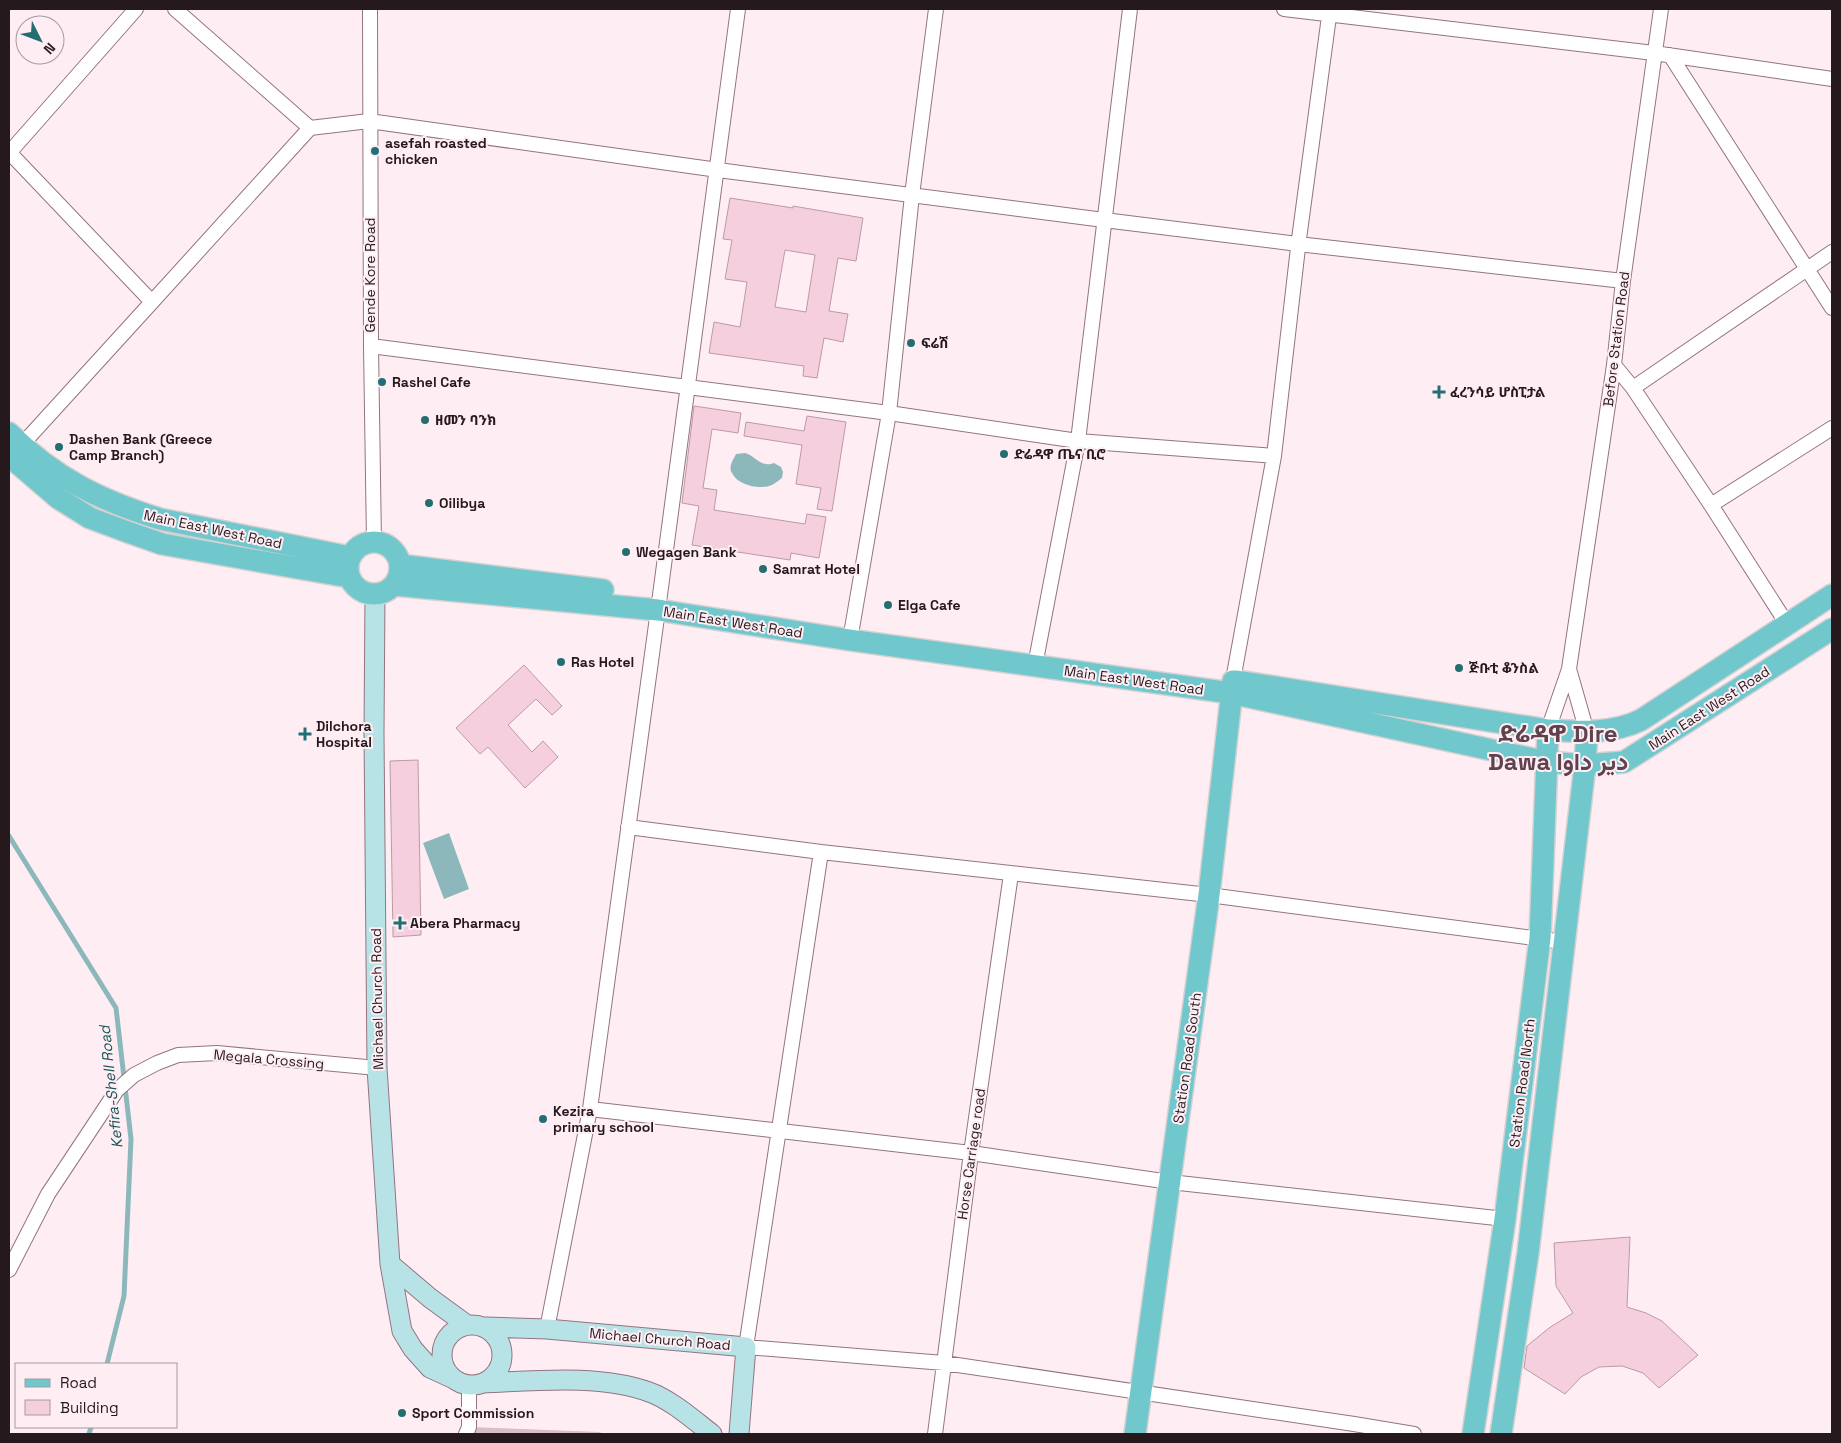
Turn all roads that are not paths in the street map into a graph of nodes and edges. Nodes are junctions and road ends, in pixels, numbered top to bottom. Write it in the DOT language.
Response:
graph roads {
  1 [pos="136,9"];
  2 [pos="175,9"];
  3 [pos="370,9"];
  4 [pos="738,9"];
  5 [pos="936,9"];
  6 [pos="1130,9"];
  7 [pos="1284,9"];
  8 [pos="1661,9"];
  9 [pos="1330,12"];
  10 [pos="1654,53"];
  11 [pos="1670,55"];
  12 [pos="1832,79"];
  13 [pos="369,121"];
  14 [pos="310,128"];
  15 [pos="9,152"];
  16 [pos="718,170"];
  17 [pos="912,195"];
  18 [pos="1104,220"];
  19 [pos="1298,244"];
  20 [pos="1832,252"];
  21 [pos="1807,270"];
  22 [pos="1623,281"];
  23 [pos="152,302"];
  24 [pos="1832,308"];
  25 [pos="371,346"];
  26 [pos="1614,365"];
  27 [pos="687,387"];
  28 [pos="1633,388"];
  29 [pos="889,413"];
  30 [pos="1832,428"];
  31 [pos="1078,441"];
  32 [pos="12,448"];
  33 [pos="1274,456"];
  34 [pos="1711,505"];
  35 [pos="264,540"];
  36 [pos="374,542"];
  37 [pos="259,561"];
  38 [pos="350,567"];
  39 [pos="397,575"];
  40 [pos="375,594"];
  41 [pos="1832,595"];
  42 [pos="659,604"];
  43 [pos="1786,624"];
  44 [pos="1832,629"];
  45 [pos="850,634"];
  46 [pos="1037,655"];
  47 [pos="1569,669"];
  48 [pos="1232,687"];
  49 [pos="1548,730"];
  50 [pos="1587,732"];
  51 [pos="1547,762"];
  52 [pos="1585,765"];
  53 [pos="628,827"];
  54 [pos="821,852"];
  55 [pos="1011,874"];
  56 [pos="1209,895"];
  57 [pos="1540,938"];
  58 [pos="1564,942"];
  59 [pos="378,1068"];
  60 [pos="590,1109"];
  61 [pos="778,1131"];
  62 [pos="971,1153"];
  63 [pos="1170,1182"];
  64 [pos="1505,1219"];
  65 [pos="390,1264"];
  66 [pos="9,1270"];
  67 [pos="467,1325"];
  68 [pos="486,1327"];
  69 [pos="547,1329"];
  70 [pos="746,1347"];
  71 [pos="944,1363"];
  72 [pos="468,1382"];
  73 [pos="1141,1394"];
  74 [pos="1354,1429"];
  75 [pos="466,1434"];
  76 [pos="712,1434"];
  77 [pos="739,1434"];
  78 [pos="935,1434"];
  79 [pos="1136,1434"];
  80 [pos="1414,1434"];
  81 [pos="1473,1434"];
  82 [pos="1501,1434"];
  1 -- 15 [label="street"];
  2 -- 14 [label="street"];
  3 -- 13 [label="street, Gende Kore Road"];
  4 -- 16 [label="street"];
  5 -- 17 [label="street"];
  6 -- 18 [label="street"];
  7 -- 9 [label="street"];
  8 -- 10 [label="street, Before Station Road"];
  9 -- 10 [label="street"];
  9 -- 19 [label="street"];
  10 -- 11 [label="street"];
  10 -- 22 [label="street, Before Station Road"];
  11 -- 12 [label="street"];
  11 -- 21 [label="street"];
  13 -- 14 [label="street"];
  13 -- 16 [label="street"];
  13 -- 25 [label="street, Gende Kore Road"];
  14 -- 23 [label="street"];
  15 -- 23 [label="street"];
  16 -- 17 [label="street"];
  16 -- 27 [label="street"];
  17 -- 18 [label="street"];
  17 -- 29 [label="street"];
  18 -- 19 [label="street"];
  18 -- 31 [label="street"];
  19 -- 22 [label="street"];
  19 -- 33 [label="street"];
  20 -- 21 [label="street"];
  21 -- 24 [label="street"];
  21 -- 28 [label="street"];
  22 -- 26 [label="street, Before Station Road"];
  23 -- 32 [label="street"];
  25 -- 27 [label="street"];
  25 -- 36 [label="street, Gende Kore Road"];
  26 -- 28 [label="street"];
  26 -- 47 [label="street, Before Station Road"];
  27 -- 29 [label="street"];
  27 -- 42 [label="street"];
  28 -- 34 [label="street"];
  29 -- 31 [label="street"];
  29 -- 45 [label="street"];
  30 -- 34 [label="street"];
  31 -- 33 [label="street"];
  31 -- 46 [label="street"];
  32 -- 35 [label="main road, Main East West Road"];
  32 -- 37 [label="main road, Main East West Road"];
  33 -- 48 [label="street"];
  34 -- 43 [label="street"];
  35 -- 37 [label="main road"];
  35 -- 38 [label="main road, Main East West Road"];
  36 -- 38 [label="main road"];
  36 -- 39 [label="main road"];
  37 -- 38 [label="main road, Main East West Road"];
  38 -- 40 [label="main road"];
  39 -- 40 [label="main road"];
  39 -- 42 [label="main road, Main East West Road"];
  40 -- 59 [label="main road, Michael Church Road"];
  41 -- 43 [label="main road, Main East West Road"];
  42 -- 45 [label="main road, Main East West Road"];
  42 -- 53 [label="street"];
  43 -- 50 [label="main road, Main East West Road"];
  44 -- 52 [label="main road, Main East West Road"];
  45 -- 46 [label="main road, Main East West Road"];
  45 -- 48 [label="main road, Main East West Road"];
  46 -- 48 [label="main road, Main East West Road"];
  47 -- 49 [label="street, Before Station Road"];
  47 -- 50 [label="street, Before Station Road"];
  48 -- 49 [label="main road, Main East West Road"];
  48 -- 51 [label="main road, Main East West Road"];
  48 -- 56 [label="main road, Station Road South"];
  49 -- 50 [label="main road, Main East West Road"];
  49 -- 51 [label="main road, Station Road North"];
  50 -- 52 [label="main road, Station Road North"];
  51 -- 52 [label="main road, Main East West Road"];
  51 -- 57 [label="main road, Station Road North"];
  52 -- 58 [label="main road, Station Road North"];
  53 -- 54 [label="street"];
  53 -- 60 [label="street"];
  54 -- 55 [label="street"];
  54 -- 61 [label="street"];
  55 -- 56 [label="street"];
  55 -- 62 [label="street, Horse Carriage road"];
  56 -- 57 [label="street"];
  56 -- 63 [label="main road, Station Road South"];
  57 -- 58 [label="street"];
  57 -- 64 [label="main road, Station Road North"];
  58 -- 82 [label="main road, Station Road North"];
  59 -- 65 [label="main road, Michael Church Road"];
  59 -- 66 [label="street, Megala Crossing"];
  60 -- 61 [label="street"];
  60 -- 69 [label="street"];
  61 -- 62 [label="street"];
  61 -- 70 [label="street"];
  62 -- 63 [label="street"];
  62 -- 71 [label="street, Horse Carriage road"];
  63 -- 64 [label="street"];
  63 -- 73 [label="main road, Station Road South"];
  64 -- 81 [label="main road, Station Road North"];
  65 -- 67 [label="main road"];
  65 -- 72 [label="main road, Michael Church Road"];
  67 -- 68 [label="main road"];
  67 -- 72 [label="main road"];
  68 -- 69 [label="main road, Michael Church Road"];
  68 -- 72 [label="main road"];
  69 -- 70 [label="main road, Michael Church Road"];
  70 -- 71 [label="street"];
  70 -- 77 [label="main road, Michael Church Road"];
  71 -- 73 [label="street"];
  71 -- 78 [label="street, Horse Carriage road"];
  72 -- 75 [label="street"];
  72 -- 76 [label="main road, Michael Church Road"];
  73 -- 74 [label="street"];
  73 -- 79 [label="main road, Station Road South"];
  74 -- 80 [label="street"];
}
